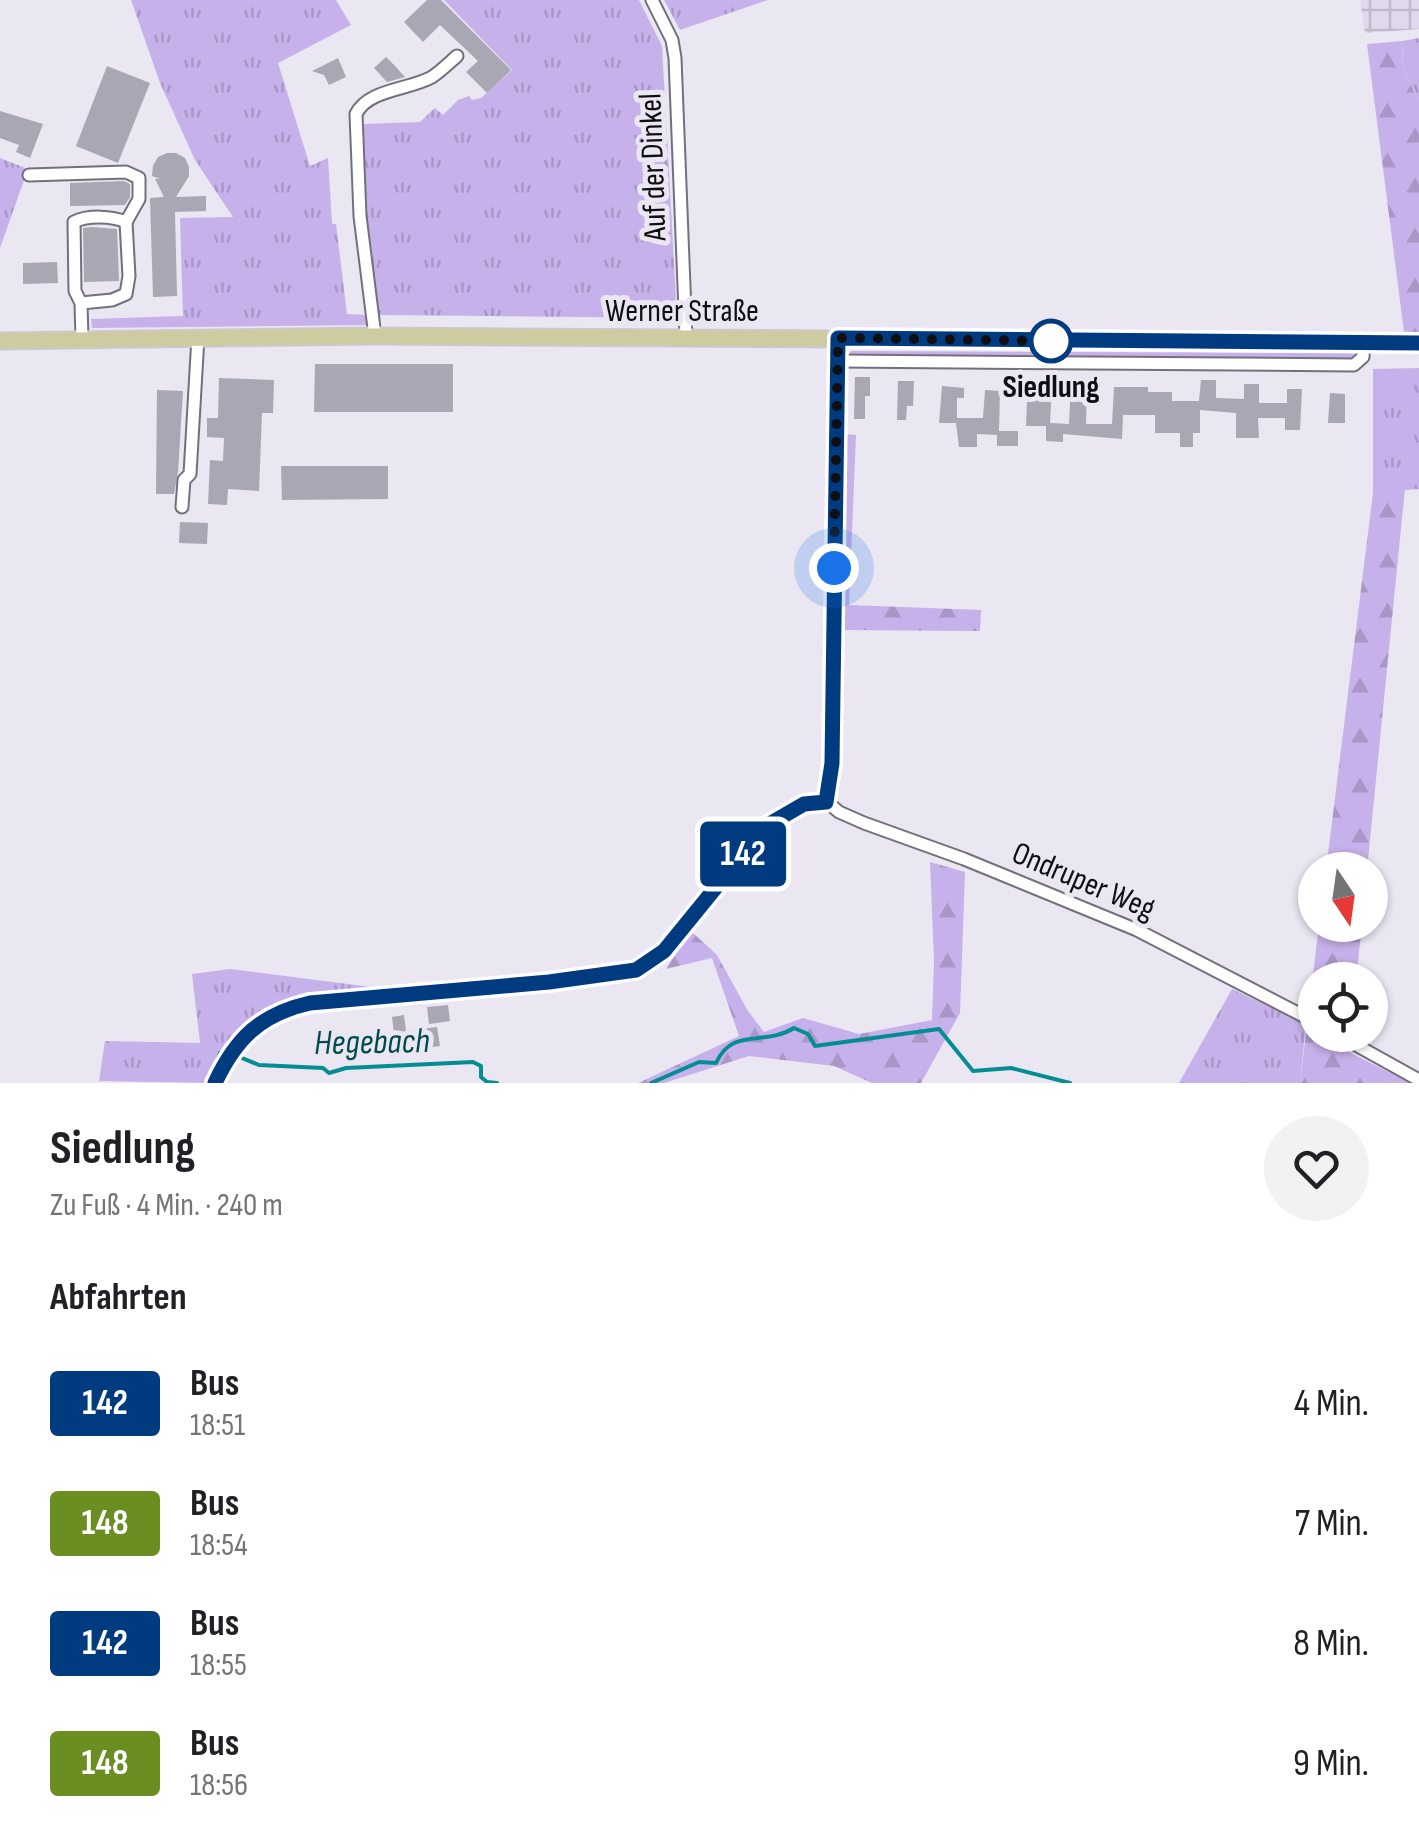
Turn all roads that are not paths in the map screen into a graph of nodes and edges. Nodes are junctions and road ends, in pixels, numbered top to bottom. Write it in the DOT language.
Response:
graph roads {
  1 [pos="652,0"];
  2 [pos="457,56"];
  3 [pos="29,175"];
  4 [pos="126,222"];
  5 [pos="81,303"];
  6 [pos="375,336"];
  7 [pos="686,337"];
  8 [pos="198,338"];
  9 [pos="838,338"];
  10 [pos="82,339"];
  11 [pos="0,341"];
  12 [pos="1364,344"];
  13 [pos="1419,344"];
  14 [pos="838,361"];
  15 [pos="182,507"];
  16 [pos="826,802"];
  17 [pos="1298,1013"];
  18 [pos="1369,1052"];
  19 [pos="1419,1080"];
  20 [pos="215,1083"];
  1 -- 7 [label="street, Auf der Dinkel"];
  2 -- 6 [label="street"];
  3 -- 4 [label="street"];
  4 -- 5 [label="street"];
  4 -- 5 [label="street"];
  5 -- 10 [label="street"];
  6 -- 7 [label="main road, Werner Straße"];
  6 -- 8 [label="main road, Werner Straße"];
  7 -- 9 [label="main road, Werner Straße"];
  8 -- 10 [label="main road, Werner Straße"];
  8 -- 15 [label="street"];
  9 -- 12 [label="main road, Werner Straße"];
  9 -- 14 [label="street"];
  10 -- 11 [label="main road, Werner Straße"];
  12 -- 13 [label="main road, Werner Straße"];
  12 -- 14 [label="street"];
  14 -- 16 [label="street"];
  16 -- 17 [label="street, Ondruper Weg"];
  16 -- 20 [label="street"];
  18 -- 19 [label="street"];
}
